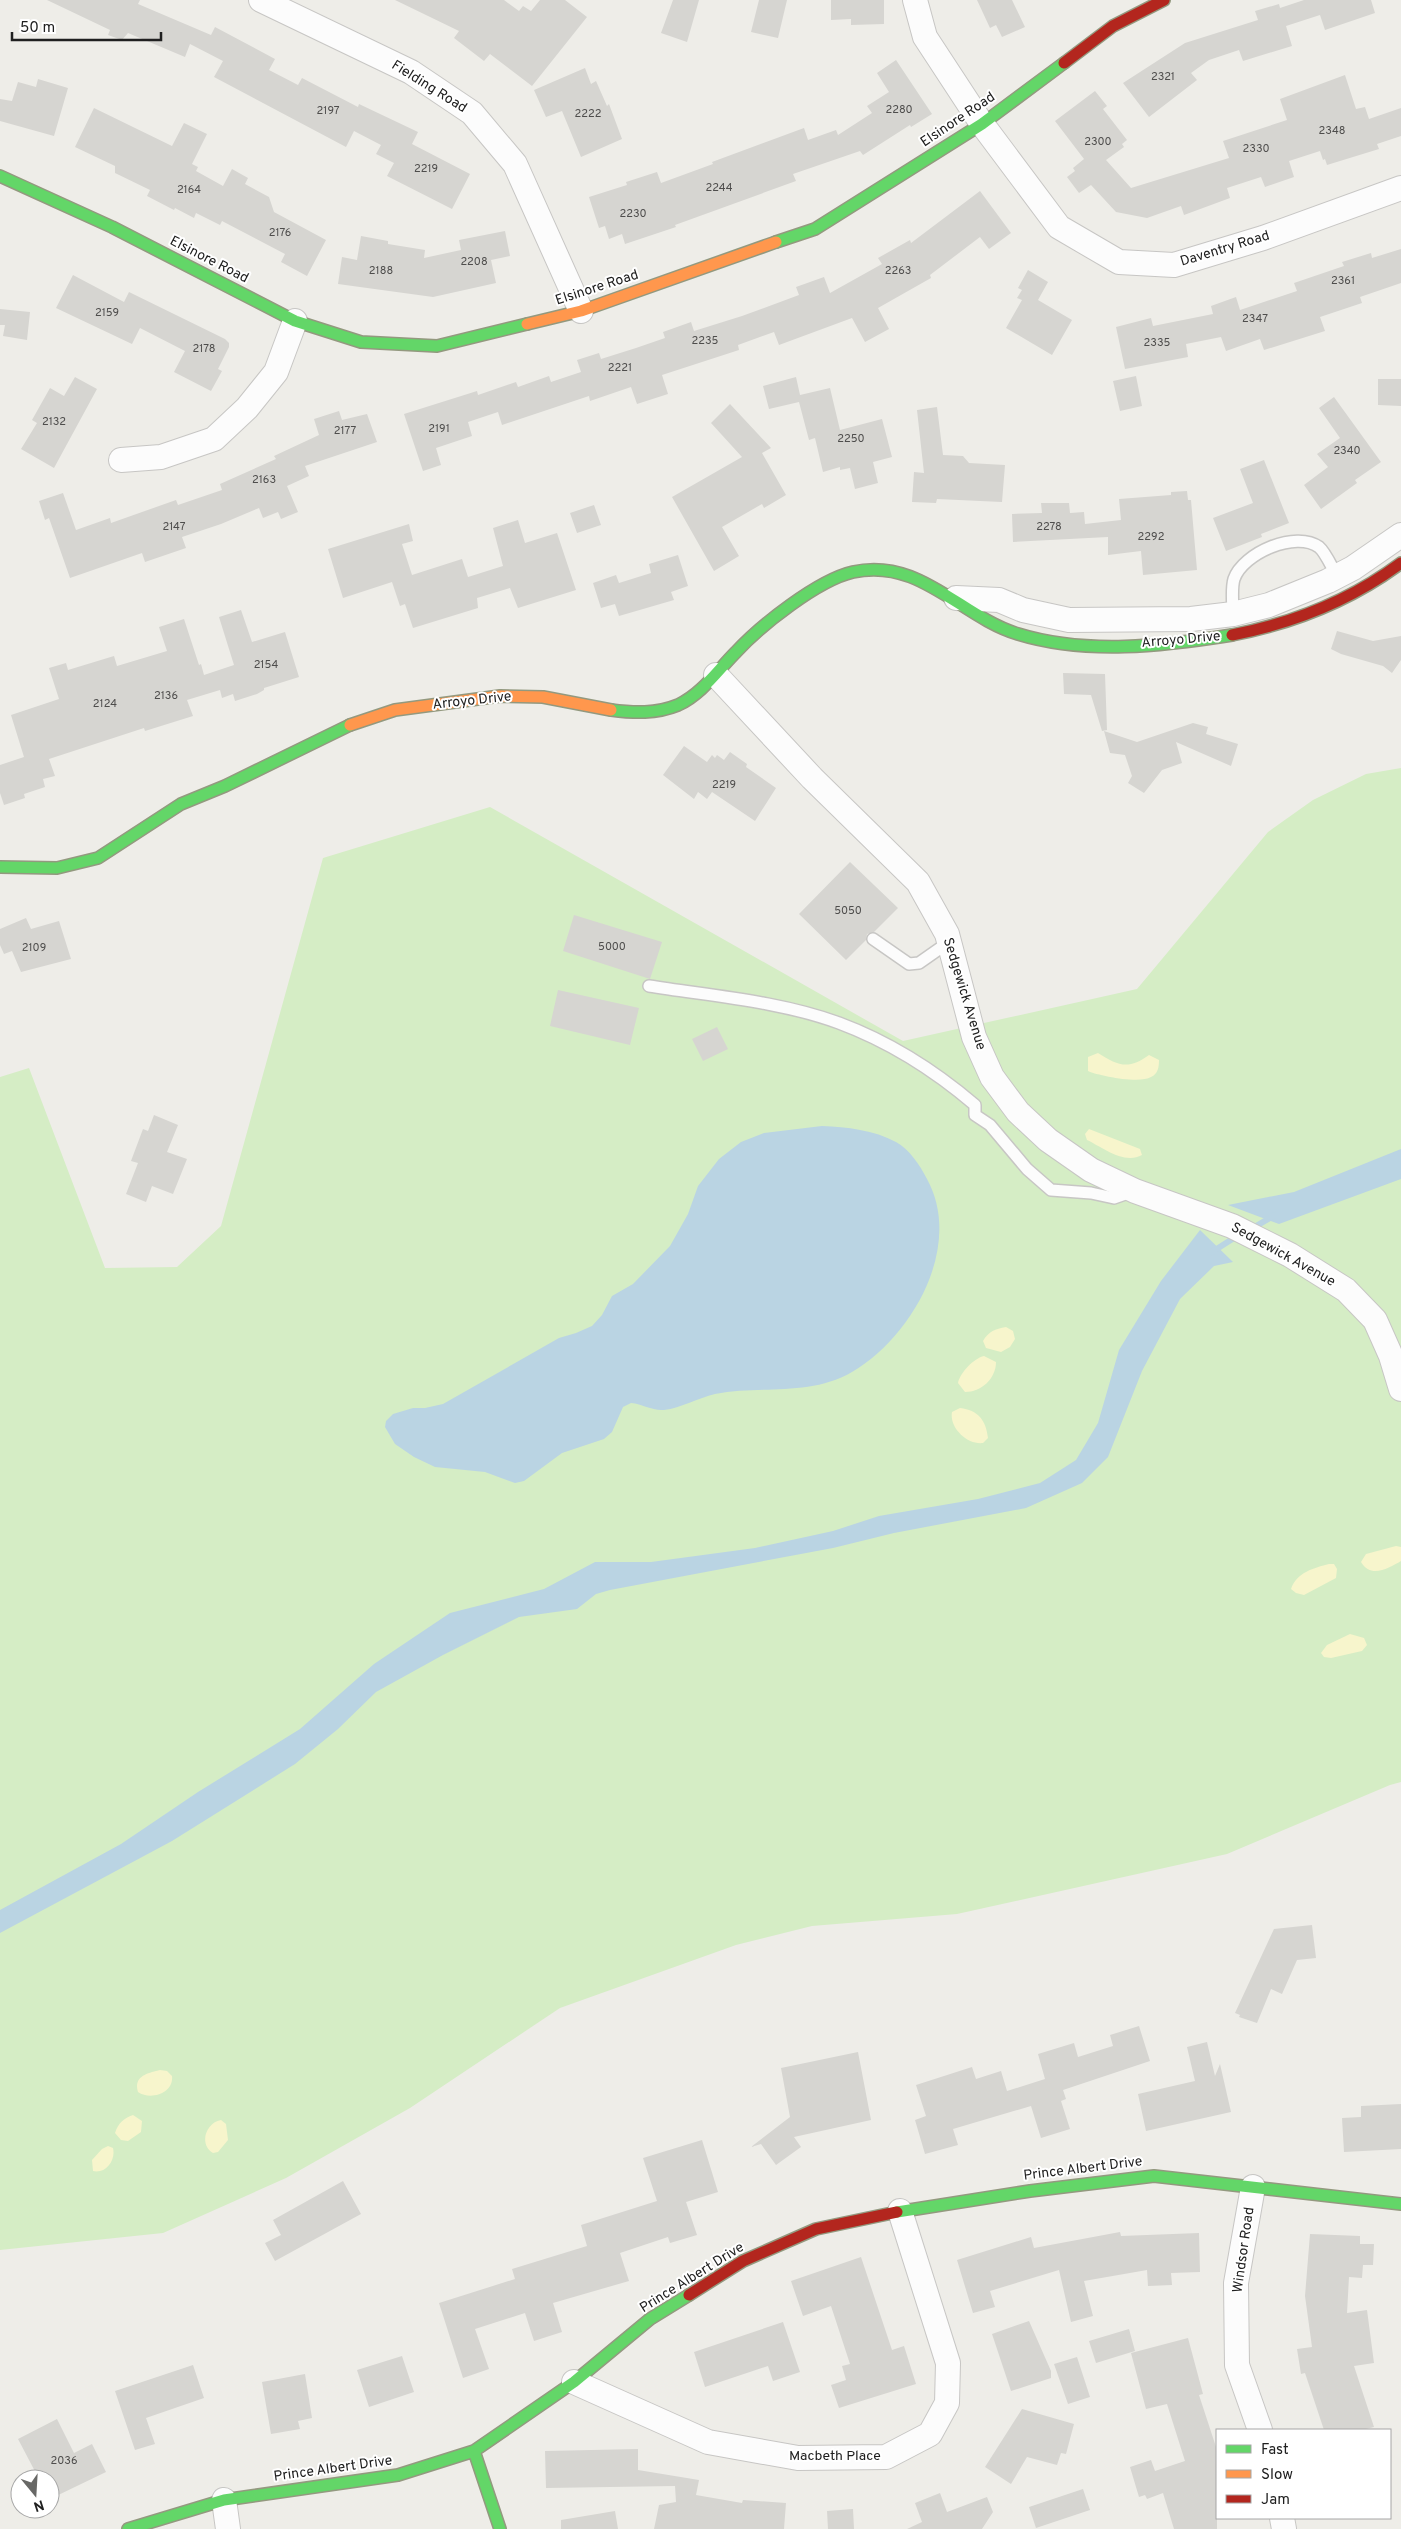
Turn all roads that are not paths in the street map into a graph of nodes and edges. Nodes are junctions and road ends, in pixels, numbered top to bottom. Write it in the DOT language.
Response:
graph roads {
  1 [pos="261,0"];
  2 [pos="914,0"];
  3 [pos="1164,0"];
  4 [pos="982,124"];
  5 [pos="0,176"];
  6 [pos="1401,188"];
  7 [pos="581,311"];
  8 [pos="295,321"];
  9 [pos="122,460"];
  10 [pos="1401,535"];
  11 [pos="1401,563"];
  12 [pos="1337,576"];
  13 [pos="956,598"];
  14 [pos="1232,614"];
  15 [pos="1068,631"];
  16 [pos="716,675"];
  17 [pos="0,867"];
  18 [pos="873,939"];
  19 [pos="949,942"];
  20 [pos="649,986"];
  21 [pos="1135,1191"];
  22 [pos="1401,1389"];
  23 [pos="1253,2187"];
  24 [pos="1401,2204"];
  25 [pos="900,2211"];
  26 [pos="574,2382"];
  27 [pos="1260,2429"];
  28 [pos="474,2451"];
  29 [pos="224,2500"];
  30 [pos="128,2529"];
  31 [pos="228,2529"];
  32 [pos="500,2529"];
  1 -- 7 [label="street, Fielding Road"];
  2 -- 4 [label="street, Daventry Road"];
  3 -- 4 [label="street, Elsinore Road"];
  4 -- 6 [label="street, Daventry Road"];
  4 -- 7 [label="street, Elsinore Road"];
  5 -- 8 [label="street, Elsinore Road"];
  7 -- 8 [label="street, Elsinore Road"];
  8 -- 9 [label="street"];
  10 -- 12 [label="street, Arroyo Drive"];
  11 -- 15 [label="street, Arroyo Drive"];
  12 -- 14 [label="street, Arroyo Drive"];
  12 -- 14 [label="lane"];
  13 -- 15 [label="street, Arroyo Drive"];
  13 -- 16 [label="street, Arroyo Drive"];
  14 -- 15 [label="street, Arroyo Drive"];
  16 -- 17 [label="street, Arroyo Drive"];
  16 -- 19 [label="street, Sedgewick Avenue"];
  18 -- 19 [label="lane"];
  19 -- 21 [label="street, Sedgewick Avenue"];
  20 -- 21 [label="lane"];
  21 -- 22 [label="street, Sedgewick Avenue"];
  23 -- 24 [label="street, Prince Albert Drive"];
  23 -- 25 [label="street, Prince Albert Drive"];
  23 -- 27 [label="street, Windsor Road"];
  25 -- 26 [label="street, Prince Albert Drive"];
  25 -- 26 [label="street, Macbeth Place"];
  26 -- 28 [label="street, Prince Albert Drive"];
  28 -- 29 [label="street, Prince Albert Drive"];
  28 -- 32 [label="street"];
  29 -- 30 [label="street, Prince Albert Drive"];
  29 -- 31 [label="street"];
}
